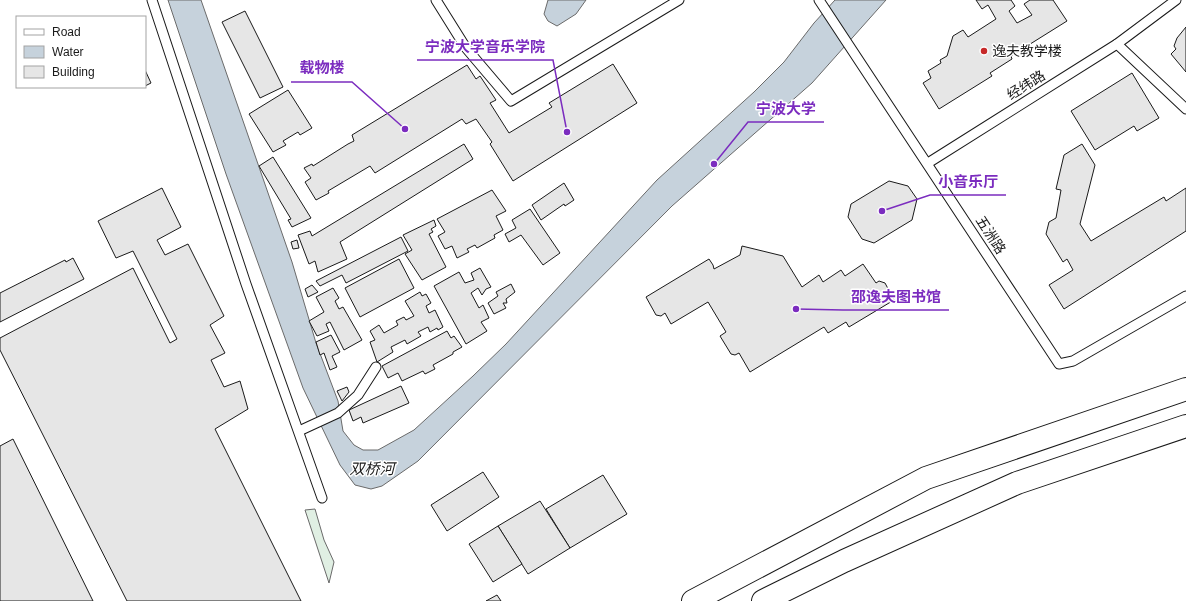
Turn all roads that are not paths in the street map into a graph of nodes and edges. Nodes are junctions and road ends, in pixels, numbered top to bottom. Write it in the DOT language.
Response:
graph roads {
  1 [pos="152,0"];
  2 [pos="436,0"];
  3 [pos="679,0"];
  4 [pos="819,0"];
  5 [pos="1176,0"];
  6 [pos="1117,44"];
  7 [pos="1186,109"];
  8 [pos="928,163"];
  9 [pos="1186,296"];
  10 [pos="376,367"];
  11 [pos="1186,389"];
  12 [pos="1186,426"];
  13 [pos="298,431"];
  14 [pos="322,498"];
  15 [pos="693,601"];
  16 [pos="763,601"];
  1 -- 13 [label="lane"];
  2 -- 3 [label="lane"];
  4 -- 8 [label="lane, 五洲路"];
  5 -- 6 [label="lane, 经纬路"];
  6 -- 7 [label="lane"];
  6 -- 8 [label="lane, 经纬路"];
  8 -- 9 [label="lane, 五洲路"];
  10 -- 13 [label="lane"];
  11 -- 15 [label="street"];
  12 -- 16 [label="street"];
  13 -- 14 [label="lane"];
}
